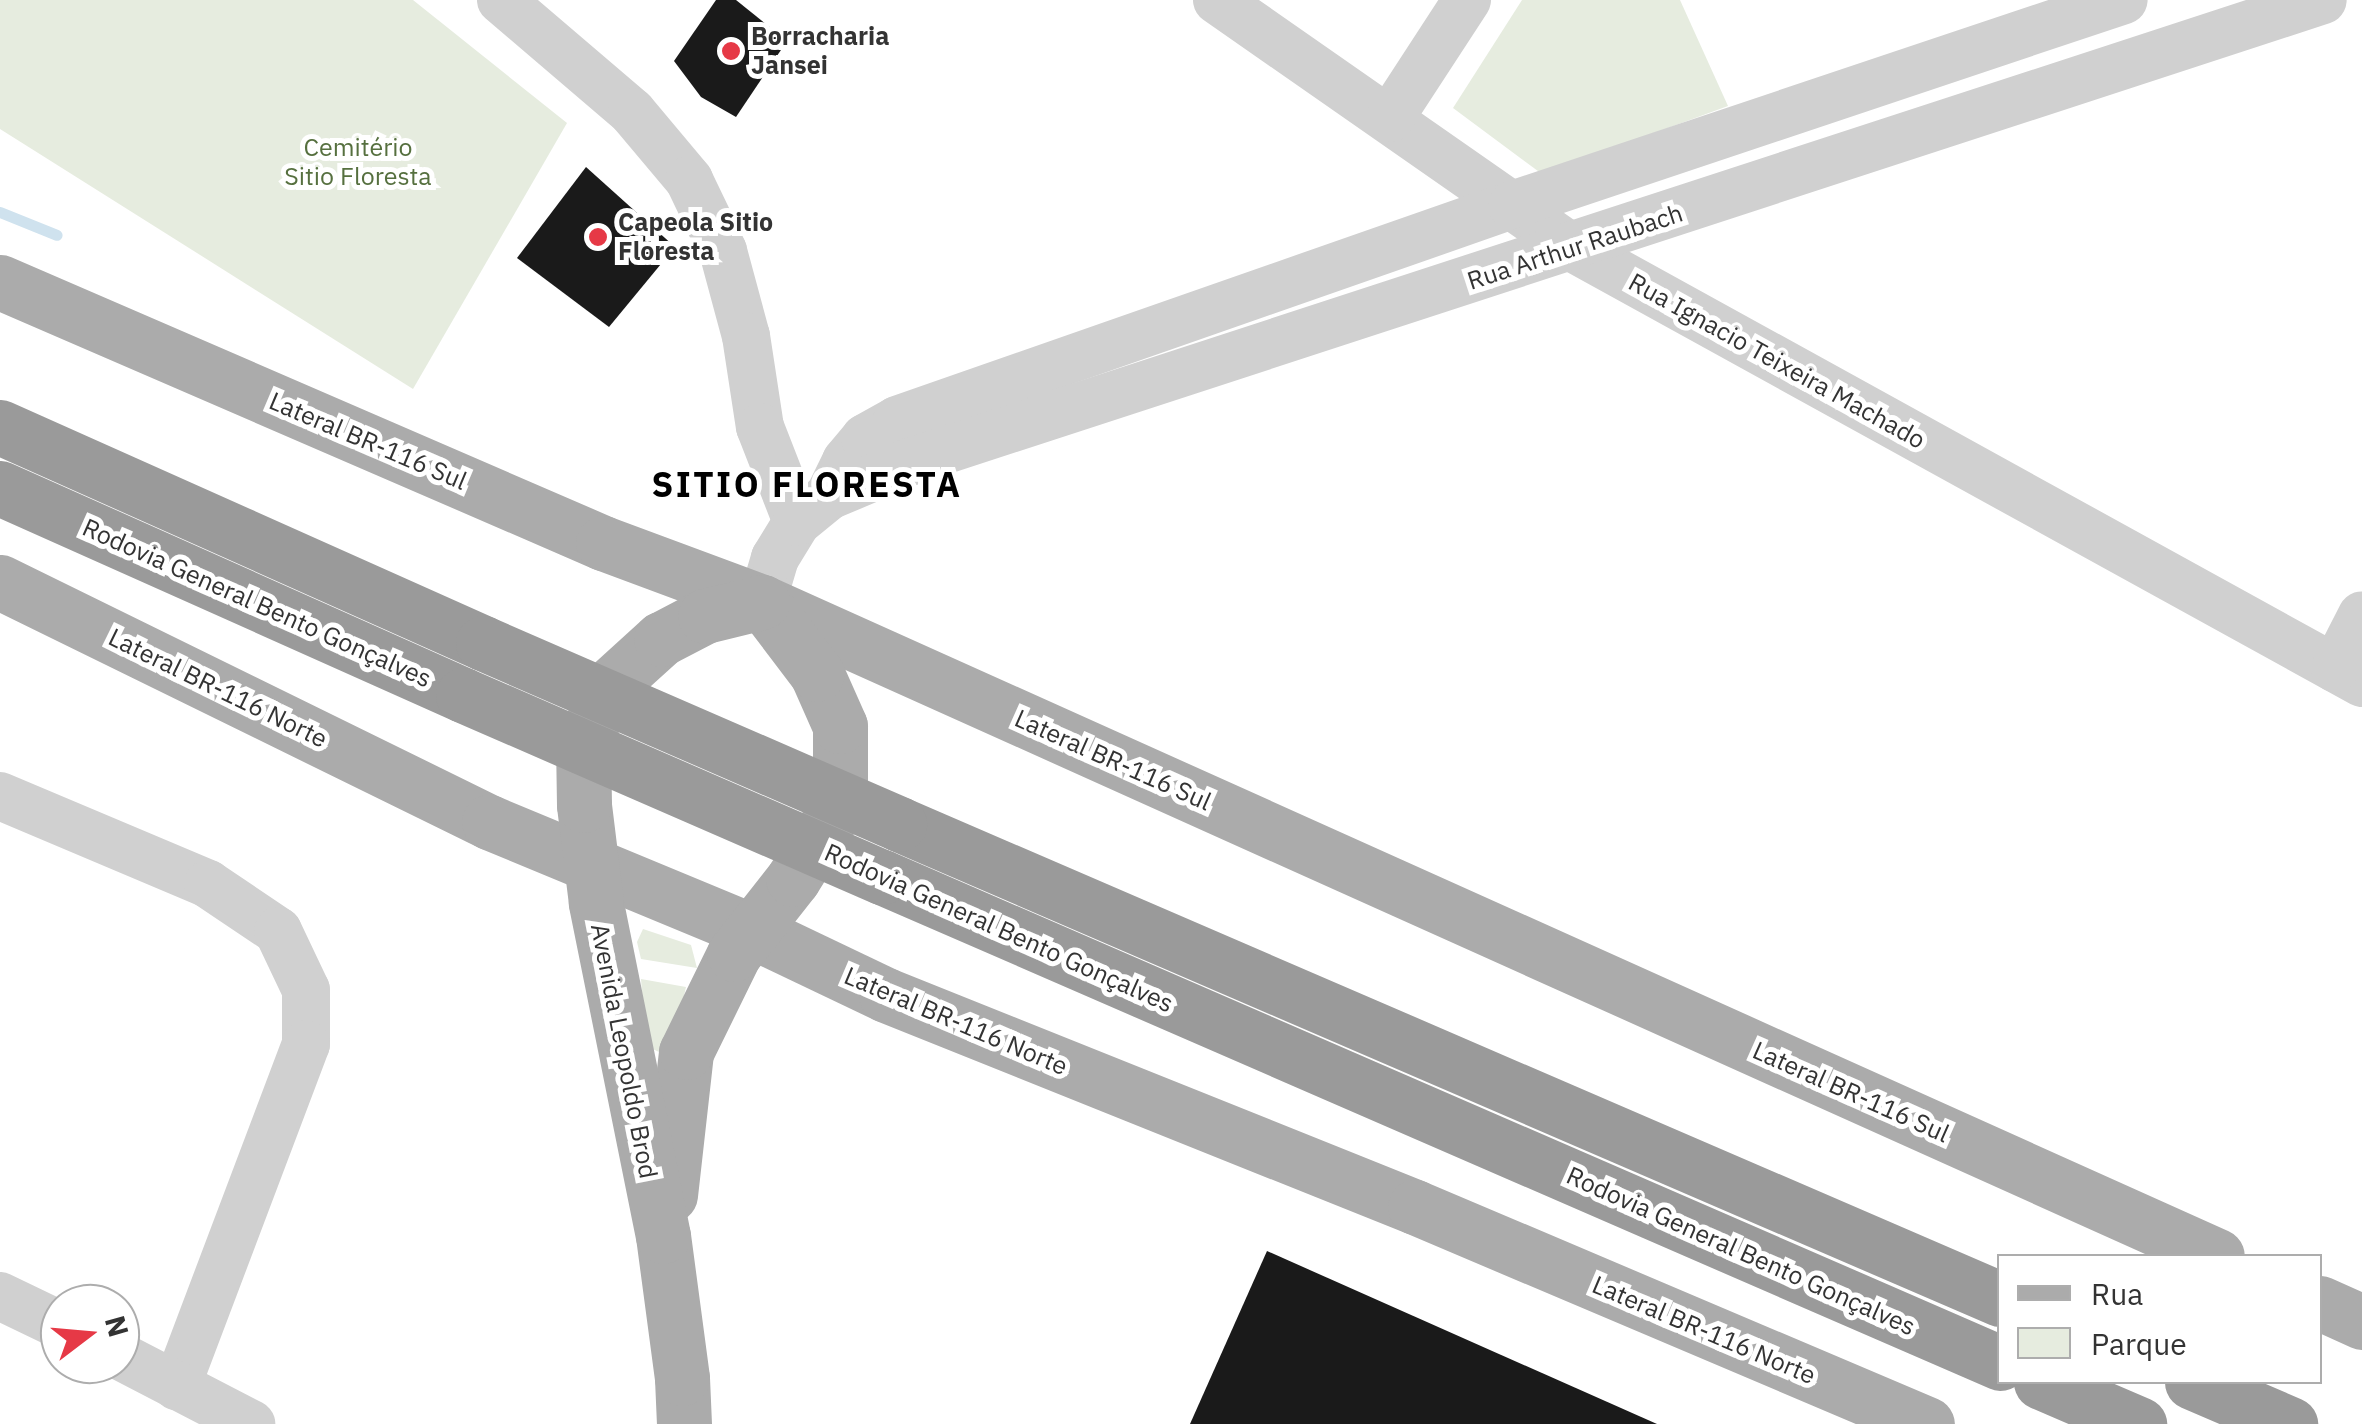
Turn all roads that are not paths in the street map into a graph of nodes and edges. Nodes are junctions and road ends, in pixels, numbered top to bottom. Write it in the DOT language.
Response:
graph roads {
  1 [pos="501,0"];
  2 [pos="1216,0"];
  3 [pos="1467,0"];
  4 [pos="2124,0"];
  5 [pos="2323,0"];
  6 [pos="2028,32"];
  7 [pos="2046,92"];
  8 [pos="1390,118"];
  9 [pos="1512,206"];
  10 [pos="1573,248"];
  11 [pos="0,282"];
  12 [pos="0,427"];
  13 [pos="0,488"];
  14 [pos="813,509"];
  15 [pos="0,582"];
  16 [pos="762,602"];
  17 [pos="2362,615"];
  18 [pos="2348,676"];
  19 [pos="0,796"];
  20 [pos="592,864"];
  21 [pos="752,931"];
  22 [pos="663,1236"];
  23 [pos="2213,1254"];
  24 [pos="0,1296"];
  25 [pos="1997,1298"];
  26 [pos="2322,1303"];
  27 [pos="40,1315"];
  28 [pos="2362,1322"];
  29 [pos="1997,1363"];
  30 [pos="140,1367"];
  31 [pos="2046,1384"];
  32 [pos="2197,1384"];
  33 [pos="177,1386"];
  34 [pos="251,1424"];
  35 [pos="684,1424"];
  36 [pos="1927,1424"];
  37 [pos="2138,1424"];
  38 [pos="2290,1424"];
  1 -- 14 [label="street"];
  2 -- 8 [label="street, Rua Ignacio Teixeira Machado"];
  3 -- 8 [label="street"];
  4 -- 6 [label="street"];
  5 -- 7 [label="street, Rua Arthur Raubach"];
  6 -- 7 [label="street"];
  6 -- 9 [label="street"];
  7 -- 10 [label="street, Rua Arthur Raubach"];
  8 -- 9 [label="street, Rua Ignacio Teixeira Machado"];
  9 -- 10 [label="street, Rua Ignacio Teixeira Machado"];
  9 -- 14 [label="street"];
  10 -- 14 [label="street, Rua Arthur Raubach"];
  10 -- 18 [label="street, Rua Ignacio Teixeira Machado"];
  11 -- 16 [label="main road, Lateral BR-116 Sul"];
  12 -- 25 [label="highway, bridge"];
  13 -- 29 [label="highway, Rodovia General Bento Gonçalves, bridge"];
  14 -- 16 [label="street"];
  15 -- 20 [label="main road, Lateral BR-116 Norte"];
  16 -- 20 [label="main road"];
  16 -- 21 [label="main road"];
  16 -- 23 [label="main road, Lateral BR-116 Sul"];
  17 -- 18 [label="street"];
  19 -- 33 [label="street"];
  20 -- 21 [label="main road, Lateral BR-116 Norte"];
  20 -- 22 [label="main road, Avenida Leopoldo Brod"];
  21 -- 22 [label="main road, Avenida Leopoldo Brod"];
  21 -- 36 [label="main road, Lateral BR-116 Norte"];
  22 -- 35 [label="main road, Avenida Leopoldo Brod"];
  24 -- 27 [label="street"];
  26 -- 28 [label="main road"];
  30 -- 33 [label="street"];
  31 -- 37 [label="highway"];
  32 -- 38 [label="highway"];
  33 -- 34 [label="street"];
}
